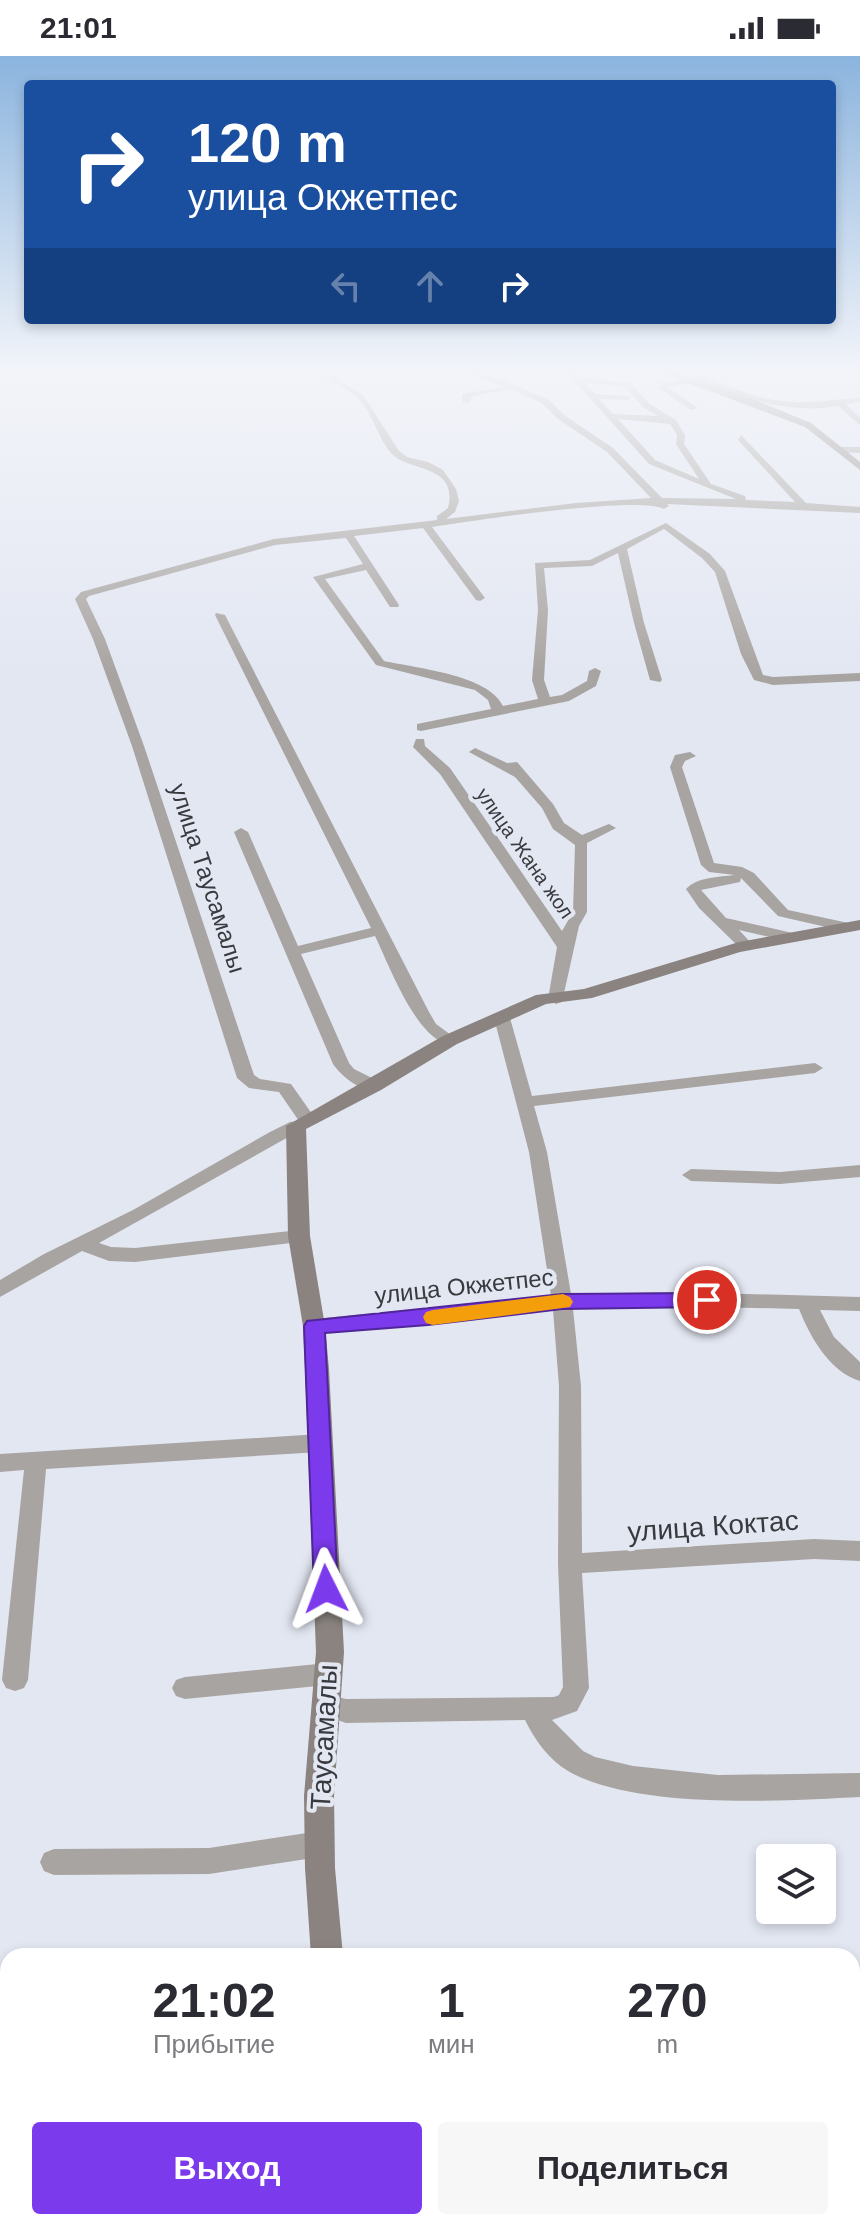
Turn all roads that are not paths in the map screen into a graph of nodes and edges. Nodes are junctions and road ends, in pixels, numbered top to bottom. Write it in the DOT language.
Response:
graph roads {
  1 [pos="435,470"];
  2 [pos="631,470"];
  3 [pos="672,470"];
  4 [pos="697,470"];
  5 [pos="771,470"];
  6 [pos="708,486"];
  7 [pos="733,495"];
  8 [pos="666,502"];
  9 [pos="760,505"];
  10 [pos="803,506"];
  11 [pos="860,510"];
  12 [pos="445,523"];
  13 [pos="427,526"];
  14 [pos="666,526"];
  15 [pos="348,535"];
  16 [pos="622,547"];
  17 [pos="370,566"];
  18 [pos="480,598"];
  19 [pos="394,605"];
  20 [pos="220,615"];
  21 [pos="595,671"];
  22 [pos="860,677"];
  23 [pos="656,680"];
  24 [pos="543,702"];
  25 [pos="499,712"];
  26 [pos="475,752"];
  27 [pos="690,756"];
  28 [pos="609,828"];
  29 [pos="241,832"];
  30 [pos="581,838"];
  31 [pos="754,880"];
  32 [pos="724,922"];
  33 [pos="854,926"];
  34 [pos="380,930"];
  35 [pos="792,937"];
  36 [pos="746,946"];
  37 [pos="565,947"];
  38 [pos="291,952"];
  39 [pos="556,999"];
  40 [pos="502,1018"];
  41 [pos="450,1040"];
  42 [pos="815,1068"];
  43 [pos="374,1086"];
  44 [pos="526,1102"];
  45 [pos="302,1123"];
  46 [pos="860,1171"];
  47 [pos="691,1175"];
  48 [pos="299,1236"];
  49 [pos="82,1244"];
  50 [pos="0,1290"];
  51 [pos="562,1302"];
  52 [pos="807,1303"];
  53 [pos="860,1304"];
  54 [pos="314,1326"];
  55 [pos="860,1373"];
  56 [pos="320,1443"];
  57 [pos="36,1461"];
  58 [pos="0,1463"];
  59 [pos="860,1551"];
  60 [pos="570,1564"];
  61 [pos="328,1674"];
  62 [pos="15,1680"];
  63 [pos="185,1688"];
  64 [pos="326,1705"];
  65 [pos="532,1708"];
  66 [pos="860,1785"];
  67 [pos="320,1844"];
  68 [pos="54,1862"];
  69 [pos="326,1948"];
  1 -- 12 [label="street"];
  2 -- 8 [label="street"];
  3 -- 6 [label="street"];
  4 -- 6 [label="street"];
  5 -- 10 [label="street"];
  6 -- 7 [label="street"];
  7 -- 8 [label="street"];
  7 -- 9 [label="street"];
  8 -- 9 [label="street"];
  8 -- 12 [label="street"];
  8 -- 14 [label="street"];
  9 -- 10 [label="street"];
  10 -- 11 [label="street"];
  12 -- 13 [label="street"];
  13 -- 15 [label="street"];
  13 -- 18 [label="street"];
  14 -- 16 [label="street"];
  14 -- 22 [label="street"];
  15 -- 17 [label="street"];
  15 -- 45 [label="street, улица Таусамалы"];
  16 -- 23 [label="street"];
  16 -- 24 [label="street"];
  17 -- 19 [label="street"];
  17 -- 25 [label="street"];
  20 -- 34 [label="street"];
  21 -- 24 [label="street, улица Жана жол"];
  24 -- 25 [label="street, улица Жана жол"];
  25 -- 37 [label="street, улица Жана жол"];
  26 -- 30 [label="street"];
  27 -- 31 [label="street"];
  28 -- 30 [label="street"];
  29 -- 38 [label="street"];
  30 -- 37 [label="street"];
  31 -- 32 [label="street"];
  31 -- 33 [label="street"];
  32 -- 35 [label="street"];
  32 -- 36 [label="street"];
  33 -- 35 [label="street"];
  34 -- 38 [label="street"];
  34 -- 41 [label="street"];
  35 -- 36 [label="street"];
  36 -- 39 [label="street"];
  37 -- 39 [label="street, улица Жана жол"];
  38 -- 43 [label="street"];
  39 -- 40 [label="street"];
  40 -- 41 [label="street"];
  40 -- 44 [label="street"];
  41 -- 43 [label="street"];
  42 -- 44 [label="street"];
  43 -- 45 [label="street"];
  44 -- 51 [label="street"];
  45 -- 48 [label="street"];
  45 -- 49 [label="street"];
  46 -- 47 [label="street"];
  48 -- 49 [label="street"];
  48 -- 54 [label="street"];
  49 -- 50 [label="street"];
  51 -- 52 [label="street, улица Окжетпес"];
  51 -- 54 [label="street, улица Окжетпес"];
  51 -- 60 [label="street"];
  52 -- 53 [label="street, улица Окжетпес"];
  52 -- 55 [label="street"];
  54 -- 56 [label="street, Таусамалы"];
  56 -- 57 [label="street"];
  56 -- 61 [label="street, Таусамалы"];
  57 -- 58 [label="street"];
  57 -- 62 [label="street"];
  59 -- 60 [label="street, улица Коктас"];
  60 -- 65 [label="street"];
  61 -- 63 [label="street"];
  61 -- 64 [label="street, Таусамалы"];
  64 -- 65 [label="street"];
  64 -- 67 [label="street, Таусамалы"];
  65 -- 66 [label="street"];
  67 -- 68 [label="street"];
  67 -- 69 [label="street, Таусамалы"];
}
